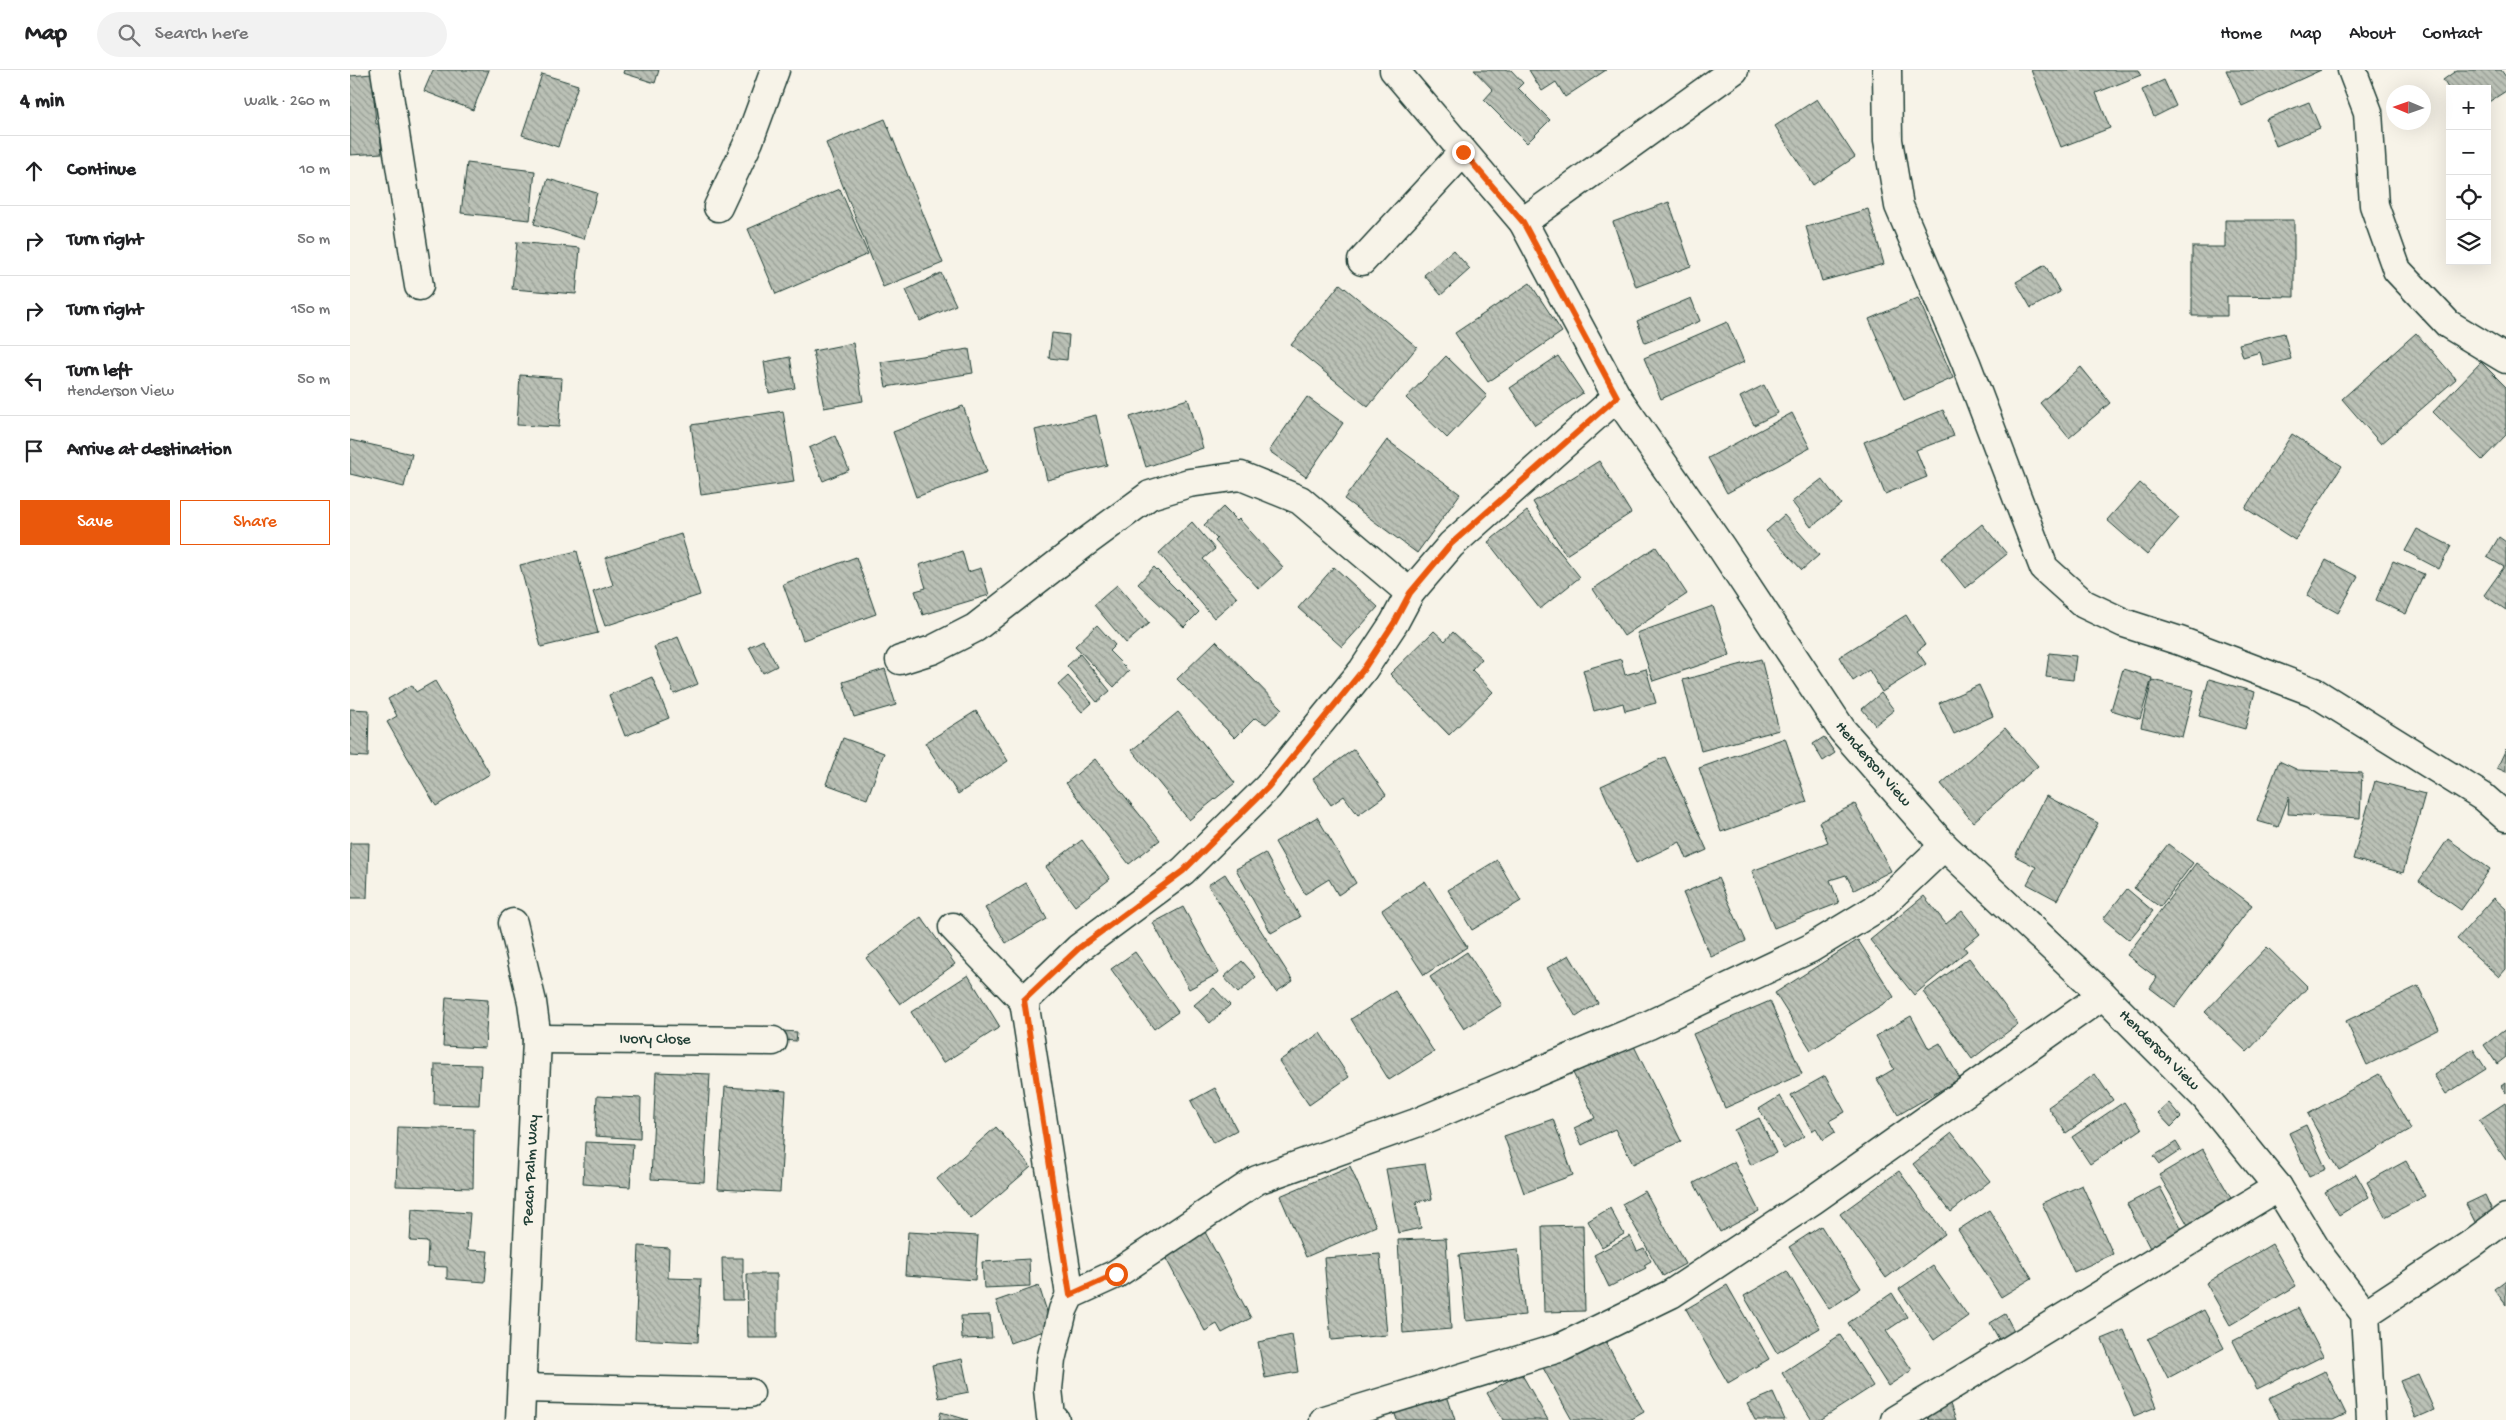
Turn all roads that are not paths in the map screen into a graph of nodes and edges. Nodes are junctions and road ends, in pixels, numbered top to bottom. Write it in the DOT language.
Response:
graph roads {
  1 [pos="385,70"];
  2 [pos="775,70"];
  3 [pos="1394,70"];
  4 [pos="1734,70"];
  5 [pos="1887,70"];
  6 [pos="2352,70"];
  7 [pos="1463,152"];
  8 [pos="718,208"];
  9 [pos="1523,222"];
  10 [pos="1362,260"];
  11 [pos="419,286"];
  12 [pos="2506,359"];
  13 [pos="1617,397"];
  14 [pos="1410,593"];
  15 [pos="900,660"];
  16 [pos="2506,817"];
  17 [pos="1944,846"];
  18 [pos="513,924"];
  19 [pos="953,927"];
  20 [pos="2102,996"];
  21 [pos="1024,1000"];
  22 [pos="537,1038"];
  23 [pos="773,1041"];
  24 [pos="2278,1187"];
  25 [pos="2506,1218"];
  26 [pos="1070,1295"];
  27 [pos="2365,1314"];
  28 [pos="522,1388"];
  29 [pos="750,1393"];
  30 [pos="1052,1419"];
  31 [pos="520,1420"];
  32 [pos="1324,1420"];
  33 [pos="1895,1420"];
  34 [pos="2370,1420"];
  1 -- 11 [label="street"];
  2 -- 8 [label="street"];
  3 -- 7 [label="street, Henderson View"];
  4 -- 9 [label="street"];
  5 -- 16 [label="street"];
  6 -- 12 [label="street"];
  7 -- 9 [label="street, Henderson View"];
  7 -- 10 [label="street"];
  9 -- 13 [label="street, Henderson View"];
  13 -- 14 [label="street"];
  13 -- 17 [label="street, Henderson View"];
  14 -- 15 [label="street"];
  14 -- 21 [label="street"];
  17 -- 20 [label="street, Henderson View"];
  17 -- 26 [label="street"];
  18 -- 22 [label="street, Peach Palm Way"];
  19 -- 21 [label="street"];
  20 -- 24 [label="street, Henderson View"];
  20 -- 32 [label="street"];
  21 -- 26 [label="street"];
  22 -- 23 [label="street, Ivory Close"];
  22 -- 28 [label="street, Peach Palm Way"];
  24 -- 27 [label="street, Henderson View"];
  24 -- 33 [label="street"];
  25 -- 27 [label="street"];
  26 -- 30 [label="street"];
  27 -- 34 [label="street"];
  28 -- 29 [label="street"];
  28 -- 31 [label="street, Peach Palm Way"];
}
